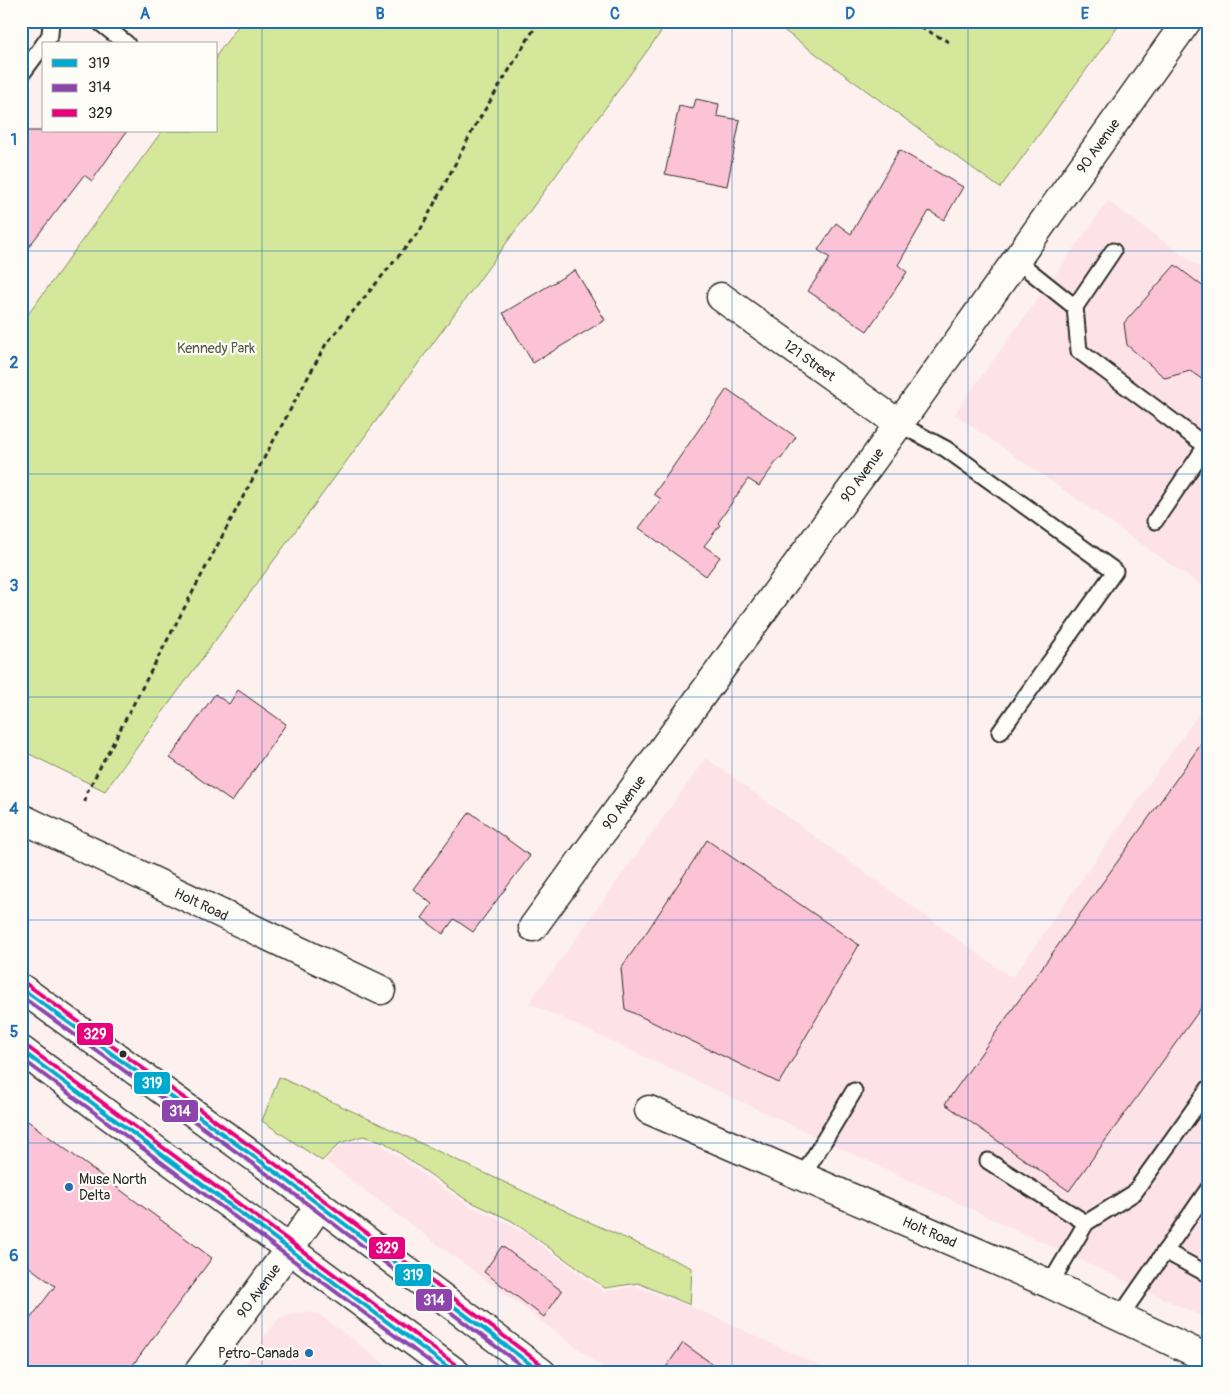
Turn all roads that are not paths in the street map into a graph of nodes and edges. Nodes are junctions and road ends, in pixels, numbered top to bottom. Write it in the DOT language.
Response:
graph roads {
  1 [pos="51,21"];
  2 [pos="98,21"];
  3 [pos="1187,21"];
  4 [pos="45,42"];
  5 [pos="124,42"];
  6 [pos="42,47"];
  7 [pos="21,75"];
  8 [pos="1113,252"];
  9 [pos="1016,260"];
  10 [pos="721,297"];
  11 [pos="1075,307"];
  12 [pos="899,424"];
  13 [pos="1155,521"];
  14 [pos="1000,732"];
  15 [pos="21,818"];
  16 [pos="533,927"];
  17 [pos="21,988"];
  18 [pos="381,990"];
  19 [pos="21,1050"];
  20 [pos="1209,1088"];
  21 [pos="854,1091"];
  22 [pos="649,1110"];
  23 [pos="988,1161"];
  24 [pos="802,1177"];
  25 [pos="1209,1188"];
  26 [pos="319,1206"];
  27 [pos="1086,1224"];
  28 [pos="290,1248"];
  29 [pos="1165,1251"];
  30 [pos="1209,1275"];
  31 [pos="1050,1284"];
  32 [pos="1119,1318"];
  33 [pos="1209,1359"];
  34 [pos="198,1373"];
  35 [pos="456,1373"];
  36 [pos="542,1373"];
  1 -- 4 [label="lane"];
  2 -- 5 [label="lane"];
  3 -- 9 [label="street, 90 Avenue"];
  6 -- 7 [label="lane"];
  8 -- 11 [label="lane"];
  9 -- 11 [label="lane"];
  9 -- 12 [label="street, 90 Avenue"];
  10 -- 12 [label="street, 121 Street"];
  11 -- 13 [label="lane"];
  12 -- 14 [label="lane"];
  12 -- 16 [label="street, 90 Avenue"];
  15 -- 18 [label="street, Holt Road"];
  17 -- 26 [label="street"];
  19 -- 28 [label="street"];
  20 -- 27 [label="lane"];
  21 -- 24 [label="lane"];
  22 -- 24 [label="street, Holt Road"];
  23 -- 27 [label="lane"];
  24 -- 31 [label="street, Holt Road"];
  25 -- 29 [label="lane"];
  26 -- 28 [label="street, 90 Avenue"];
  26 -- 36 [label="street"];
  27 -- 31 [label="lane"];
  28 -- 34 [label="street, 90 Avenue"];
  28 -- 35 [label="street"];
  29 -- 30 [label="lane"];
  29 -- 32 [label="lane"];
  31 -- 32 [label="street, Holt Road"];
  32 -- 33 [label="street, Holt Road"];
}
